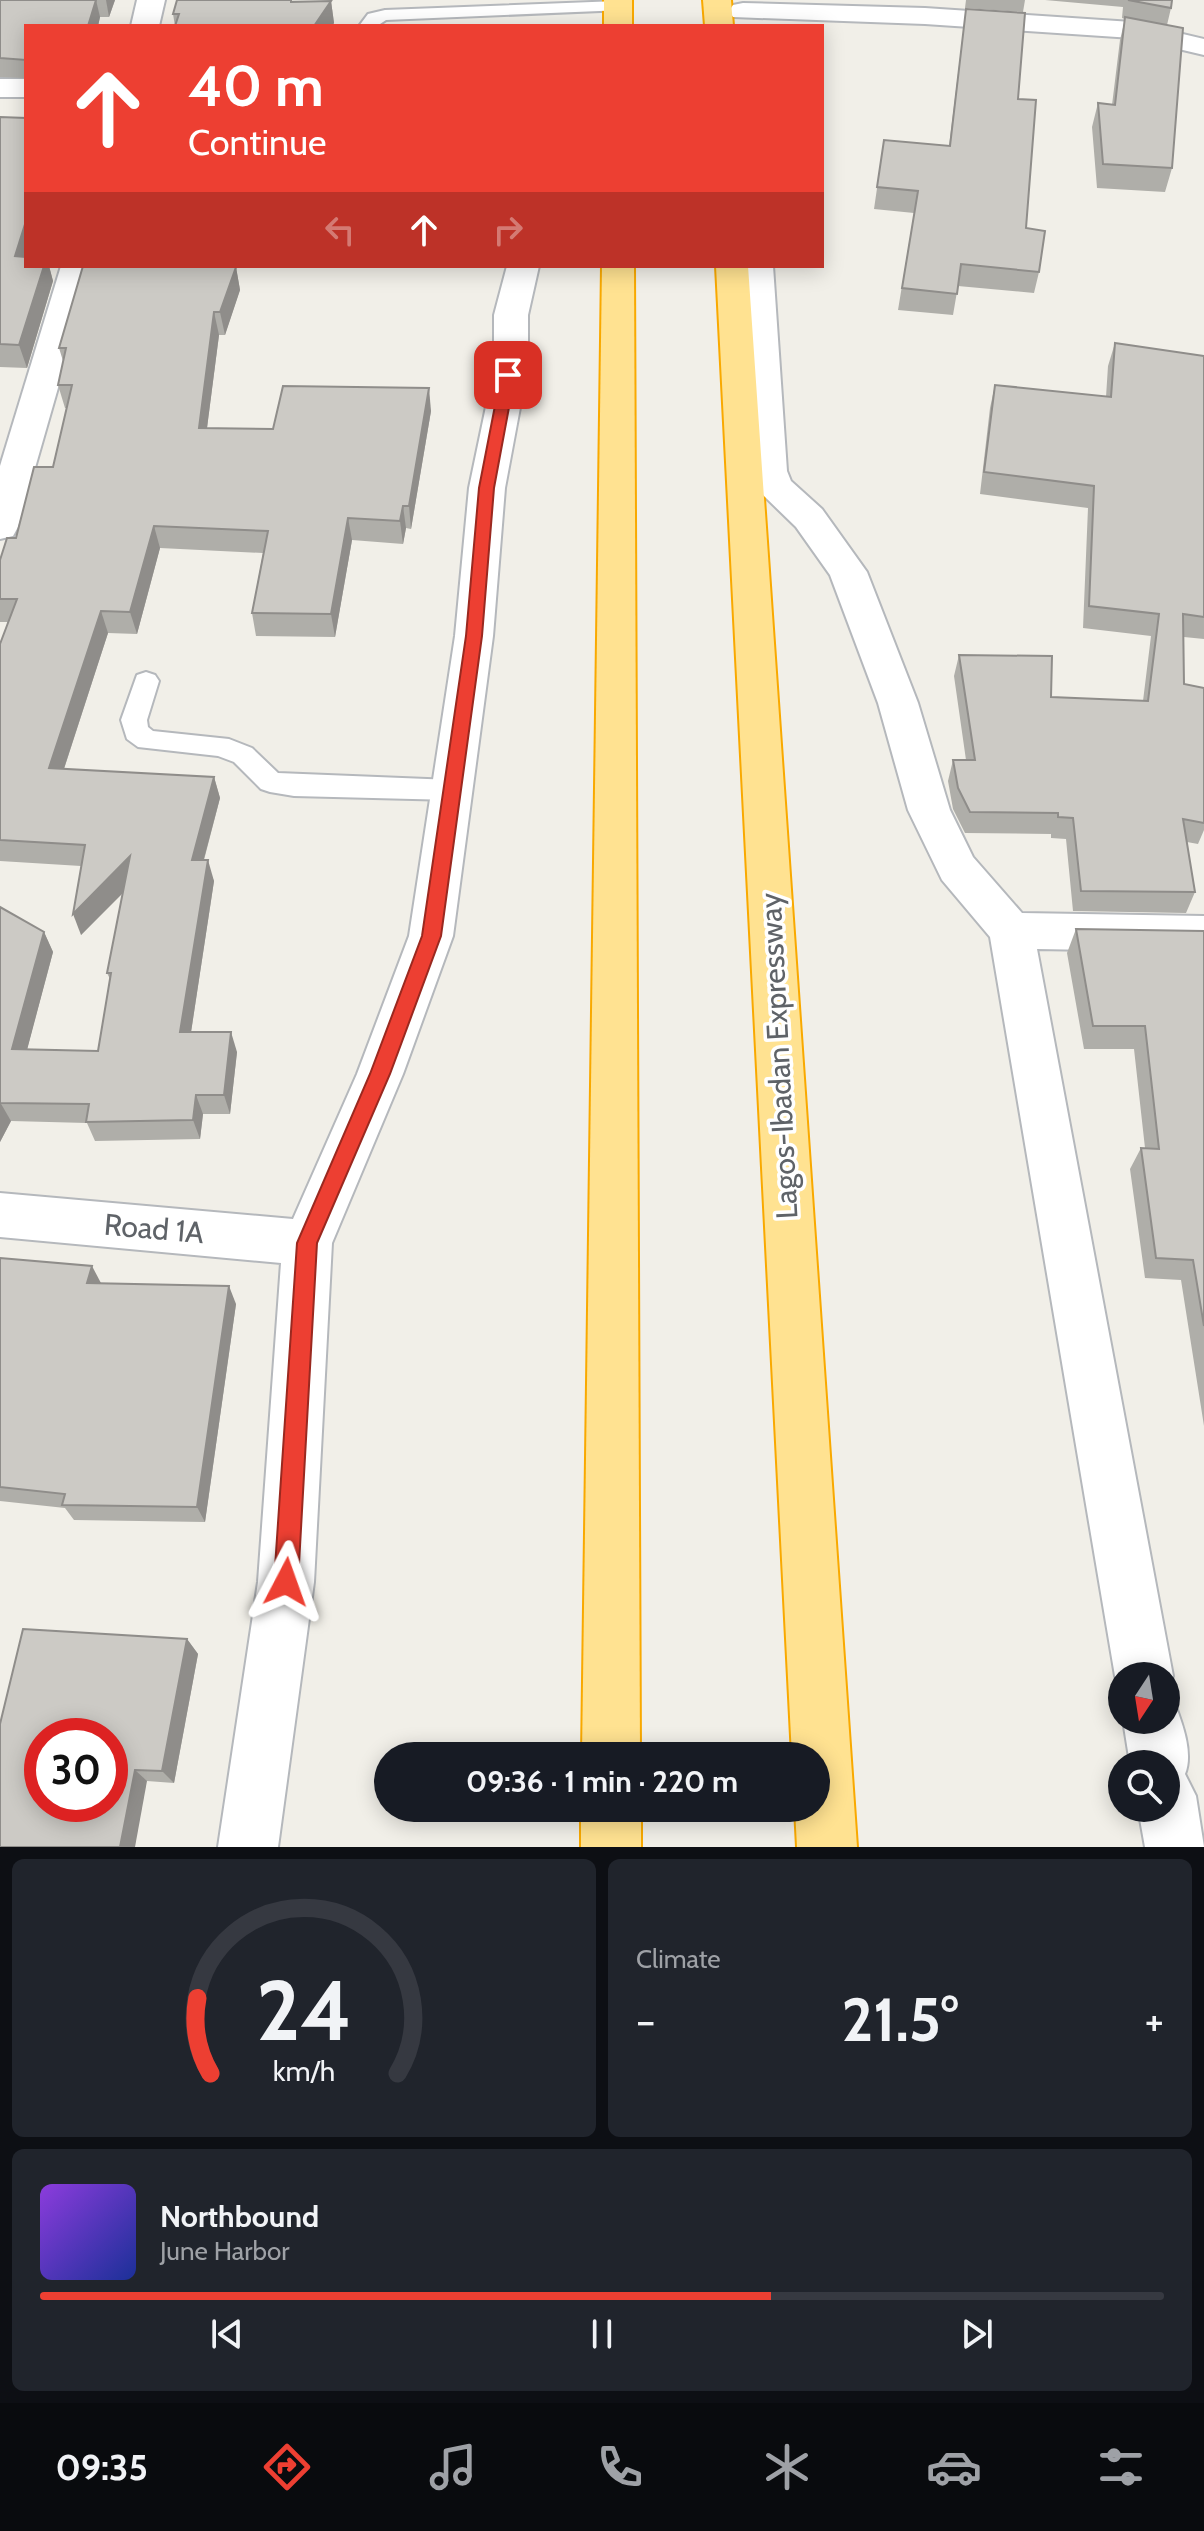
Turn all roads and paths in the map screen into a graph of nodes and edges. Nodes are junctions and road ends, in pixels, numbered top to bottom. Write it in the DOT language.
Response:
graph roads {
  1 [pos="151,0"];
  2 [pos="618,11"];
  3 [pos="733,13"];
  4 [pos="496,18"];
  5 [pos="145,24"];
  6 [pos="370,24"];
  7 [pos="1204,47"];
  8 [pos="0,88"];
  9 [pos="24,88"];
  10 [pos="76,268"];
  11 [pos="523,268"];
  12 [pos="618,268"];
  13 [pos="732,268"];
  14 [pos="757,268"];
  15 [pos="0,527"];
  16 [pos="146,681"];
  17 [pos="452,790"];
  18 [pos="1011,931"];
  19 [pos="1204,934"];
  20 [pos="0,1215"];
  21 [pos="307,1243"];
  22 [pos="1142,1662"];
  23 [pos="611,1742"];
  24 [pos="611,1822"];
  25 [pos="1171,1822"];
  26 [pos="248,1847"];
  27 [pos="611,1847"];
  28 [pos="827,1847"];
  29 [pos="1175,1847"];
  1 -- 5 [label="street"];
  2 -- 4 [label="lane"];
  3 -- 7 [label="street"];
  4 -- 6 [label="lane"];
  8 -- 9 [label="street"];
  10 -- 15 [label="street"];
  11 -- 17 [label="street"];
  12 -- 23 [label="highway"];
  13 -- 28 [label="highway, Lagos-Ibadan Expressway"];
  14 -- 18 [label="street"];
  16 -- 17 [label="lane"];
  17 -- 21 [label="street"];
  18 -- 19 [label="street"];
  18 -- 22 [label="street"];
  20 -- 21 [label="street, Road 1A"];
  21 -- 26 [label="street"];
  24 -- 27 [label="highway"];
  25 -- 29 [label="street"];
}
